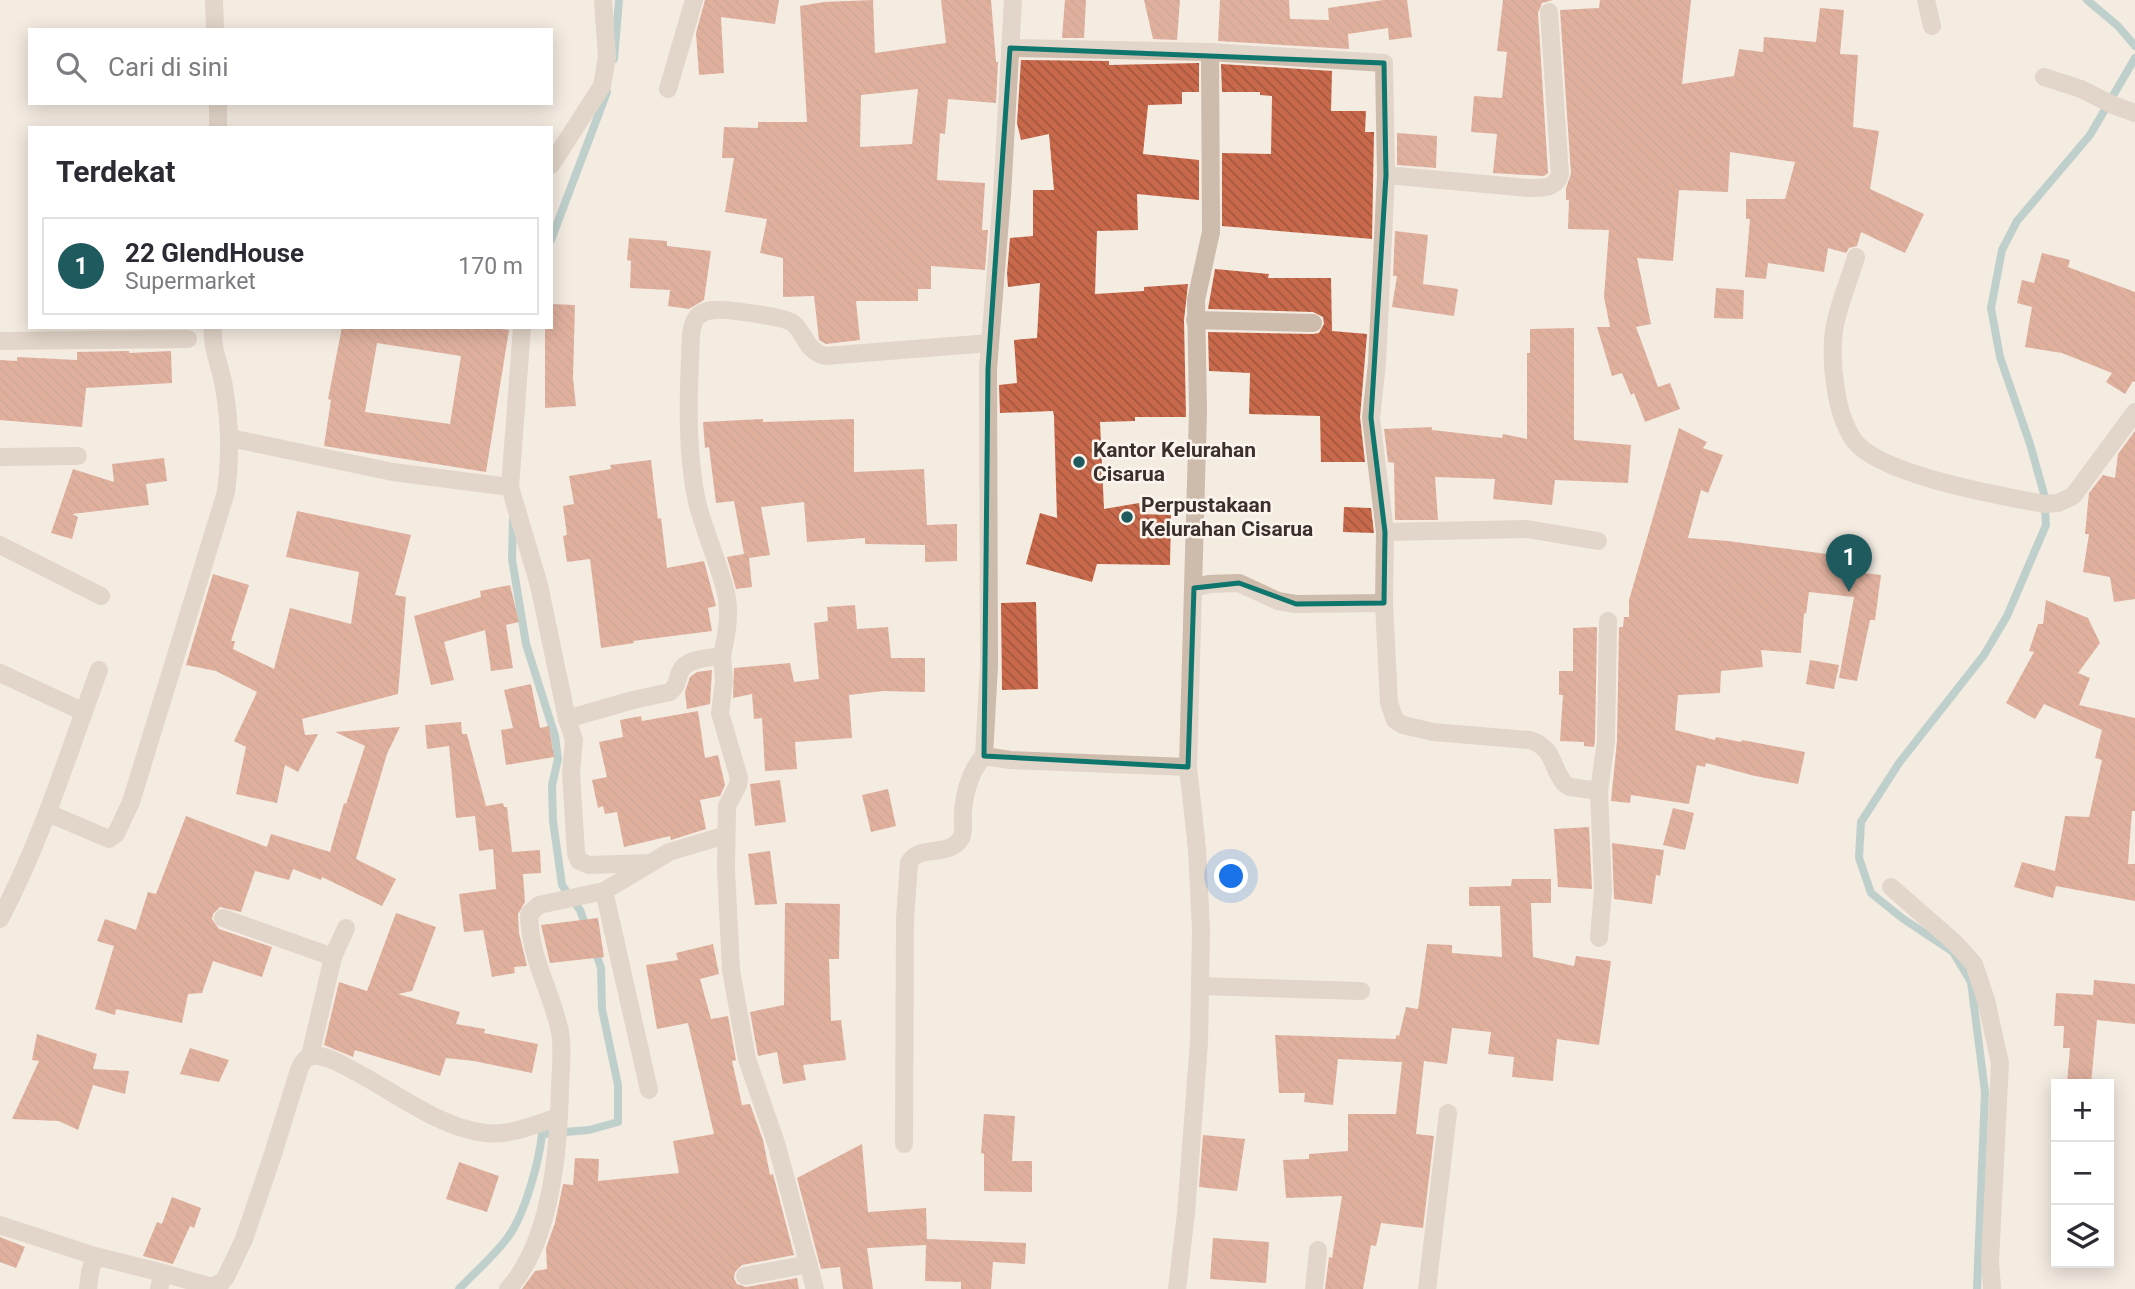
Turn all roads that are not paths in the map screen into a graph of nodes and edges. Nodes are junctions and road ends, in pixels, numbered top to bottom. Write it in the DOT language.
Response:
graph roads {
  1 [pos="214,0"];
  2 [pos="603,0"];
  3 [pos="694,0"];
  4 [pos="1013,0"];
  5 [pos="1926,0"];
  6 [pos="1549,12"];
  7 [pos="1931,26"];
  8 [pos="215,28"];
  9 [pos="1010,48"];
  10 [pos="1210,52"];
  11 [pos="2044,77"];
  12 [pos="668,89"];
  13 [pos="218,105"];
  14 [pos="2135,113"];
  15 [pos="218,126"];
  16 [pos="553,162"];
  17 [pos="1386,175"];
  18 [pos="1856,257"];
  19 [pos="1195,320"];
  20 [pos="1313,323"];
  21 [pos="213,329"];
  22 [pos="522,329"];
  23 [pos="188,339"];
  24 [pos="0,341"];
  25 [pos="990,343"];
  26 [pos="2135,412"];
  27 [pos="230,438"];
  28 [pos="78,456"];
  29 [pos="0,457"];
  30 [pos="510,487"];
  31 [pos="1384,532"];
  32 [pos="1598,541"];
  33 [pos="0,545"];
  34 [pos="1194,588"];
  35 [pos="100,596"];
  36 [pos="1384,603"];
  37 [pos="1608,621"];
  38 [pos="722,656"];
  39 [pos="100,670"];
  40 [pos="0,673"];
  41 [pos="84,712"];
  42 [pos="567,719"];
  43 [pos="984,756"];
  44 [pos="1188,767"];
  45 [pos="1600,791"];
  46 [pos="48,813"];
  47 [pos="726,835"];
  48 [pos="651,863"];
  49 [pos="1891,887"];
  50 [pos="604,891"];
  51 [pos="223,918"];
  52 [pos="0,919"];
  53 [pos="346,928"];
  54 [pos="1599,938"];
  55 [pos="332,957"];
  56 [pos="1200,986"];
  57 [pos="1361,991"];
  58 [pos="310,1056"];
  59 [pos="649,1090"];
  60 [pos="1448,1113"];
  61 [pos="559,1116"];
  62 [pos="904,1144"];
  63 [pos="0,1225"];
  64 [pos="1318,1250"];
  65 [pos="95,1256"];
  66 [pos="809,1264"];
  67 [pos="745,1276"];
  68 [pos="161,1281"];
  69 [pos="88,1289"];
  70 [pos="508,1289"];
  71 [pos="815,1289"];
  72 [pos="1177,1289"];
  73 [pos="1314,1289"];
  74 [pos="1427,1289"];
  75 [pos="1992,1289"];
  1 -- 8 [label="street"];
  2 -- 16 [label="street"];
  3 -- 12 [label="street"];
  4 -- 9 [label="street"];
  5 -- 7 [label="street"];
  6 -- 17 [label="street"];
  9 -- 10 [label="street"];
  9 -- 25 [label="street"];
  10 -- 17 [label="street"];
  10 -- 19 [label="street"];
  11 -- 14 [label="street"];
  13 -- 15 [label="street"];
  17 -- 31 [label="street"];
  18 -- 26 [label="street"];
  19 -- 20 [label="street"];
  19 -- 34 [label="street"];
  21 -- 27 [label="street"];
  22 -- 30 [label="street"];
  23 -- 24 [label="street"];
  25 -- 38 [label="street"];
  25 -- 43 [label="street"];
  27 -- 30 [label="street"];
  27 -- 46 [label="street"];
  28 -- 29 [label="street"];
  30 -- 42 [label="street"];
  31 -- 32 [label="street"];
  31 -- 36 [label="street"];
  33 -- 35 [label="street"];
  34 -- 36 [label="street"];
  34 -- 44 [label="street"];
  36 -- 45 [label="street"];
  37 -- 45 [label="street"];
  38 -- 42 [label="street"];
  38 -- 47 [label="street"];
  39 -- 41 [label="street"];
  40 -- 41 [label="street"];
  41 -- 46 [label="street"];
  42 -- 48 [label="street"];
  43 -- 44 [label="street"];
  43 -- 62 [label="street"];
  44 -- 56 [label="street"];
  45 -- 54 [label="street"];
  46 -- 52 [label="street"];
  47 -- 48 [label="street"];
  47 -- 66 [label="street"];
  48 -- 50 [label="street"];
  49 -- 75 [label="street"];
  50 -- 59 [label="street"];
  50 -- 61 [label="street"];
  51 -- 55 [label="street"];
  53 -- 55 [label="street"];
  55 -- 58 [label="street"];
  56 -- 57 [label="street"];
  56 -- 72 [label="street"];
  58 -- 61 [label="street"];
  58 -- 68 [label="street"];
  60 -- 74 [label="street"];
  61 -- 70 [label="street"];
  63 -- 65 [label="street"];
  64 -- 73 [label="street"];
  65 -- 68 [label="street"];
  65 -- 69 [label="street"];
  66 -- 67 [label="street"];
  66 -- 71 [label="street"];
}
